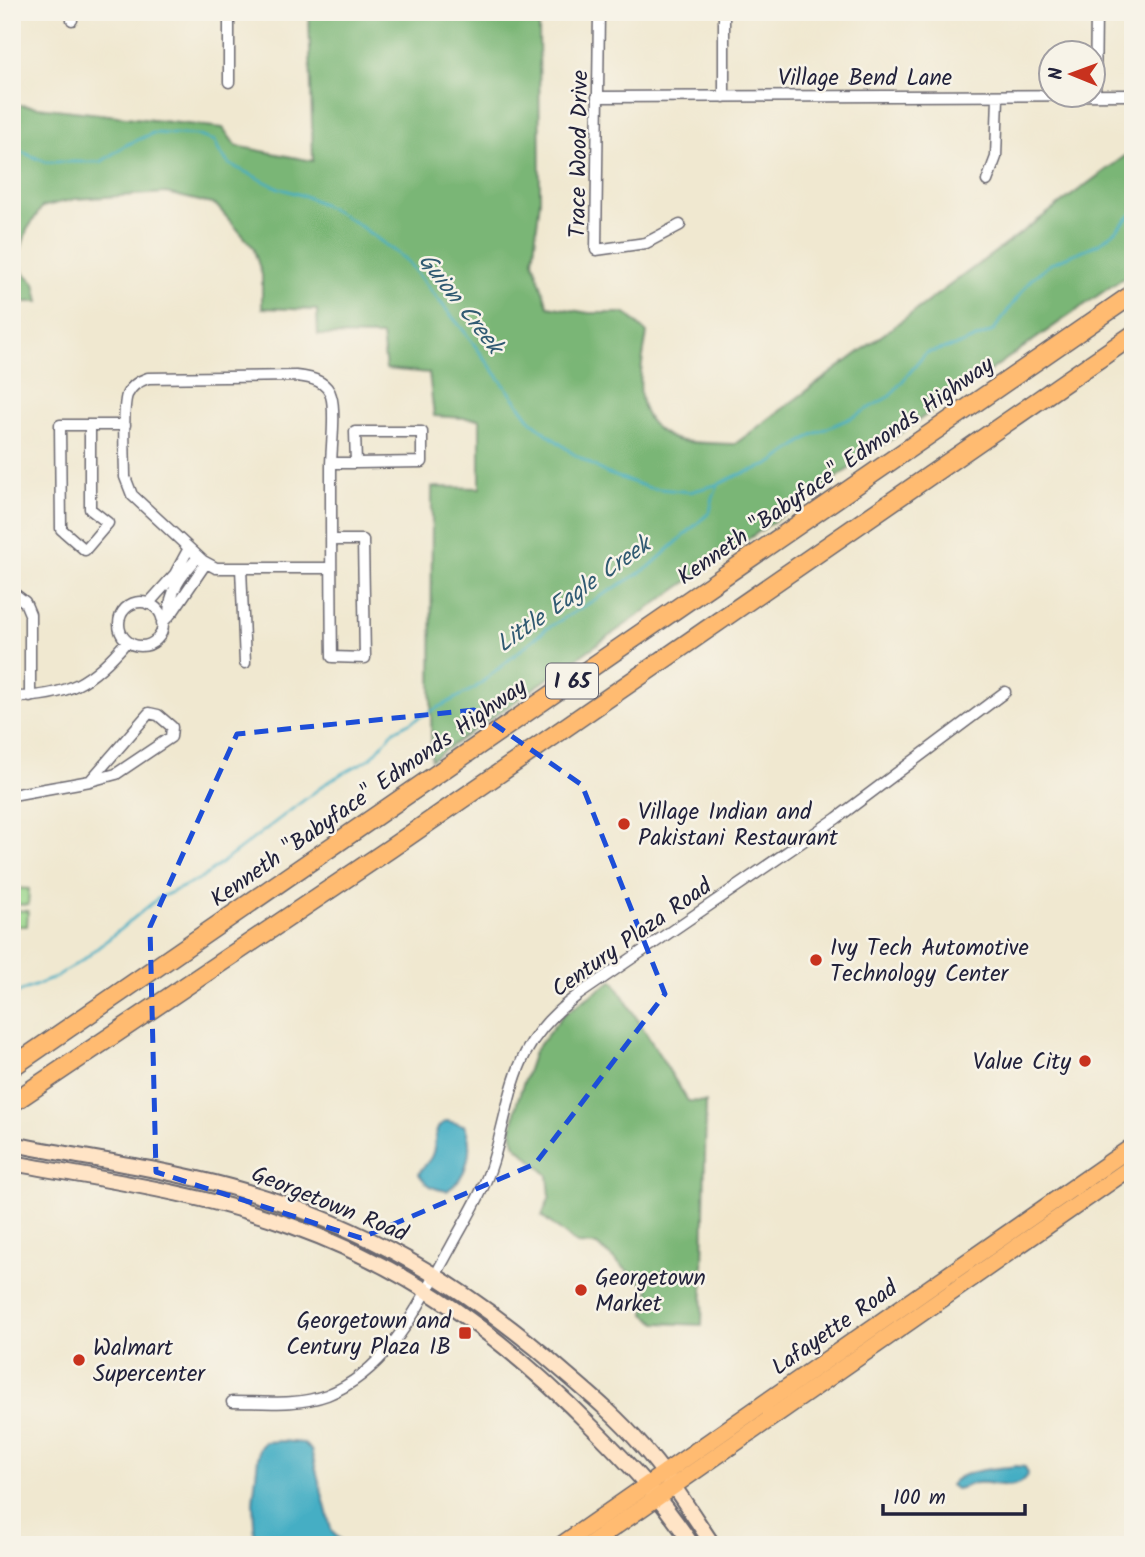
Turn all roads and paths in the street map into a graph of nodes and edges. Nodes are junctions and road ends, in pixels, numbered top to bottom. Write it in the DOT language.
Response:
graph roads {
  1 [pos="229,12"];
  2 [pos="599,12"];
  3 [pos="724,12"];
  4 [pos="1096,12"];
  5 [pos="1096,38"];
  6 [pos="229,82"];
  7 [pos="1106,95"];
  8 [pos="1133,95"];
  9 [pos="1036,96"];
  10 [pos="597,97"];
  11 [pos="724,97"];
  12 [pos="998,97"];
  13 [pos="988,181"];
  14 [pos="680,225"];
  15 [pos="1133,295"];
  16 [pos="1133,335"];
  17 [pos="90,425"];
  18 [pos="125,425"];
  19 [pos="331,463"];
  20 [pos="356,463"];
  21 [pos="331,540"];
  22 [pos="189,548"];
  23 [pos="202,560"];
  24 [pos="241,568"];
  25 [pos="331,568"];
  26 [pos="12,592"];
  27 [pos="148,604"];
  28 [pos="166,619"];
  29 [pos="127,641"];
  30 [pos="244,663"];
  31 [pos="1005,692"];
  32 [pos="12,697"];
  33 [pos="30,697"];
  34 [pos="90,781"];
  35 [pos="12,795"];
  36 [pos="12,1067"];
  37 [pos="12,1103"];
  38 [pos="12,1144"];
  39 [pos="1132,1148"];
  40 [pos="12,1163"];
  41 [pos="1133,1167"];
  42 [pos="436,1275"];
  43 [pos="427,1291"];
  44 [pos="232,1402"];
  45 [pos="664,1473"];
  46 [pos="648,1484"];
  47 [pos="674,1487"];
  48 [pos="659,1497"];
  49 [pos="561,1545"];
  50 [pos="589,1545"];
  51 [pos="692,1545"];
  52 [pos="712,1545"];
  1 -- 6 [label="street"];
  2 -- 10 [label="street, Trace Wood Drive"];
  3 -- 11 [label="street"];
  4 -- 5 [label="street"];
  7 -- 8 [label="street, Village Bend Lane"];
  9 -- 12 [label="street, Village Bend Lane"];
  10 -- 11 [label="street, Village Bend Lane"];
  10 -- 14 [label="street, Trace Wood Drive"];
  11 -- 12 [label="street, Village Bend Lane"];
  12 -- 13 [label="street"];
  15 -- 36 [label="highway, Kenneth \"Babyface\" Edmonds Highway / I 65"];
  16 -- 37 [label="highway, I 65"];
  17 -- 17 [label="street"];
  17 -- 18 [label="street"];
  18 -- 19 [label="street"];
  18 -- 22 [label="street"];
  19 -- 20 [label="street"];
  19 -- 21 [label="street"];
  20 -- 20 [label="street"];
  21 -- 25 [label="street"];
  21 -- 25 [label="street"];
  22 -- 23 [label="street"];
  22 -- 27 [label="street"];
  23 -- 24 [label="street"];
  23 -- 28 [label="street"];
  24 -- 25 [label="street"];
  24 -- 30 [label="street"];
  26 -- 33 [label="street"];
  27 -- 28 [label="street"];
  27 -- 29 [label="street"];
  28 -- 29 [label="street"];
  29 -- 33 [label="street"];
  31 -- 42 [label="street, Century Plaza Road"];
  32 -- 33 [label="street"];
  34 -- 34 [label="street"];
  34 -- 35 [label="street"];
  38 -- 42 [label="main road, Georgetown Road"];
  39 -- 45 [label="main road, Lafayette Road"];
  40 -- 43 [label="main road, Georgetown Road"];
  41 -- 47 [label="main road, Lafayette Road"];
  42 -- 43 [label="street, Century Plaza Road"];
  42 -- 45 [label="main road, Georgetown Road"];
  43 -- 44 [label="street, Century Plaza Road"];
  43 -- 46 [label="main road, Georgetown Road"];
  45 -- 46 [label="main road, Lafayette Road"];
  45 -- 47 [label="main road, Georgetown Road"];
  46 -- 48 [label="main road, Georgetown Road"];
  46 -- 49 [label="main road, Lafayette Road"];
  47 -- 48 [label="main road, Lafayette Road"];
  47 -- 52 [label="main road, Georgetown Road"];
  48 -- 50 [label="main road, Lafayette Road"];
  48 -- 51 [label="main road, Georgetown Road"];
}
